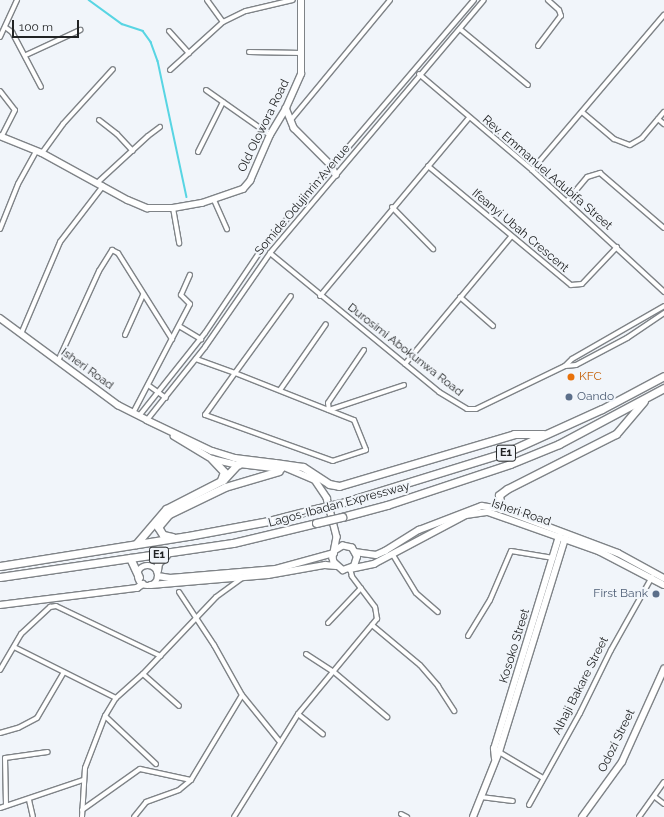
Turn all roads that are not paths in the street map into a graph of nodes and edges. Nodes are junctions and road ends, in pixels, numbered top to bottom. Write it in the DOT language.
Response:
graph roads {
  1 [pos="17,0"];
  2 [pos="207,0"];
  3 [pos="292,0"];
  4 [pos="301,0"];
  5 [pos="390,0"];
  6 [pos="474,0"];
  7 [pos="484,0"];
  8 [pos="548,0"];
  9 [pos="664,15"];
  10 [pos="223,22"];
  11 [pos="5,27"];
  12 [pos="460,29"];
  13 [pos="80,30"];
  14 [pos="169,31"];
  15 [pos="0,37"];
  16 [pos="538,46"];
  17 [pos="249,52"];
  18 [pos="189,53"];
  19 [pos="302,53"];
  20 [pos="26,55"];
  21 [pos="112,69"];
  22 [pos="170,70"];
  23 [pos="415,72"];
  24 [pos="420,75"];
  25 [pos="528,85"];
  26 [pos="41,87"];
  27 [pos="206,90"];
  28 [pos="0,91"];
  29 [pos="223,102"];
  30 [pos="286,108"];
  31 [pos="582,112"];
  32 [pos="664,112"];
  33 [pos="468,119"];
  34 [pos="658,119"];
  35 [pos="99,120"];
  36 [pos="290,121"];
  37 [pos="664,124"];
  38 [pos="160,127"];
  39 [pos="270,135"];
  40 [pos="1,136"];
  41 [pos="36,151"];
  42 [pos="133,151"];
  43 [pos="198,152"];
  44 [pos="42,153"];
  45 [pos="331,165"];
  46 [pos="428,166"];
  47 [pos="532,170"];
  48 [pos="336,175"];
  49 [pos="97,183"];
  50 [pos="103,186"];
  51 [pos="214,200"];
  52 [pos="567,201"];
  53 [pos="392,207"];
  54 [pos="173,208"];
  55 [pos="664,228"];
  56 [pos="0,229"];
  57 [pos="227,229"];
  58 [pos="511,237"];
  59 [pos="179,243"];
  60 [pos="617,247"];
  61 [pos="433,249"];
  62 [pos="270,253"];
  63 [pos="252,262"];
  64 [pos="260,268"];
  65 [pos="190,275"];
  66 [pos="664,292"];
  67 [pos="143,295"];
  68 [pos="291,296"];
  69 [pos="320,296"];
  70 [pos="460,297"];
  71 [pos="664,306"];
  72 [pos="664,313"];
  73 [pos="0,318"];
  74 [pos="326,324"];
  75 [pos="179,326"];
  76 [pos="493,326"];
  77 [pos="21,334"];
  78 [pos="125,334"];
  79 [pos="172,339"];
  80 [pos="201,339"];
  81 [pos="364,350"];
  82 [pos="196,359"];
  83 [pos="58,361"];
  84 [pos="405,364"];
  85 [pos="565,366"];
  86 [pos="235,373"];
  87 [pos="664,376"];
  88 [pos="404,385"];
  89 [pos="148,386"];
  90 [pos="664,388"];
  91 [pos="280,390"];
  92 [pos="159,392"];
  93 [pos="647,397"];
  94 [pos="166,398"];
  95 [pos="329,410"];
  96 [pos="133,413"];
  97 [pos="140,416"];
  98 [pos="147,420"];
  99 [pos="166,430"];
  100 [pos="547,434"];
  101 [pos="212,459"];
  102 [pos="275,463"];
  103 [pos="236,465"];
  104 [pos="289,469"];
  105 [pos="278,471"];
  106 [pos="220,482"];
  107 [pos="327,498"];
  108 [pos="501,509"];
  109 [pos="188,536"];
  110 [pos="337,537"];
  111 [pos="562,538"];
  112 [pos="130,546"];
  113 [pos="348,546"];
  114 [pos="334,552"];
  115 [pos="356,552"];
  116 [pos="167,554"];
  117 [pos="393,555"];
  118 [pos="130,558"];
  119 [pos="553,558"];
  120 [pos="0,566"];
  121 [pos="336,566"];
  122 [pos="350,569"];
  123 [pos="157,573"];
  124 [pos="0,577"];
  125 [pos="139,577"];
  126 [pos="242,578"];
  127 [pos="652,578"];
  128 [pos="664,578"];
  129 [pos="143,584"];
  130 [pos="151,585"];
  131 [pos="664,585"];
  132 [pos="361,588"];
  133 [pos="179,592"];
  134 [pos="543,603"];
  135 [pos="0,605"];
  136 [pos="438,612"];
  137 [pos="196,617"];
  138 [pos="328,623"];
  139 [pos="372,625"];
  140 [pos="468,636"];
  141 [pos="14,647"];
  142 [pos="306,654"];
  143 [pos="161,656"];
  144 [pos="664,669"];
  145 [pos="0,670"];
  146 [pos="64,672"];
  147 [pos="334,672"];
  148 [pos="143,674"];
  149 [pos="242,695"];
  150 [pos="116,698"];
  151 [pos="179,706"];
  152 [pos="454,711"];
  153 [pos="298,714"];
  154 [pos="105,716"];
  155 [pos="387,717"];
  156 [pos="0,733"];
  157 [pos="323,734"];
  158 [pos="280,742"];
  159 [pos="48,752"];
  160 [pos="499,752"];
  161 [pos="495,762"];
  162 [pos="156,764"];
  163 [pos="543,778"];
  164 [pos="83,780"];
  165 [pos="191,780"];
  166 [pos="664,782"];
  167 [pos="481,797"];
  168 [pos="655,797"];
  169 [pos="29,800"];
  170 [pos="513,802"];
  171 [pos="6,804"];
  172 [pos="664,804"];
  173 [pos="529,805"];
  174 [pos="0,808"];
  175 [pos="82,810"];
  176 [pos="401,814"];
  177 [pos="34,817"];
  178 [pos="82,817"];
  179 [pos="134,817"];
  180 [pos="234,817"];
  181 [pos="407,817"];
  182 [pos="473,817"];
  183 [pos="582,817"];
  184 [pos="640,817"];
  1 -- 11 [label="street"];
  2 -- 10 [label="street"];
  3 -- 10 [label="street"];
  4 -- 19 [label="main road, Old Olowora Road"];
  5 -- 36 [label="street"];
  6 -- 23 [label="street"];
  7 -- 12 [label="street, Somide Odujinrin Avenue"];
  8 -- 16 [label="street"];
  9 -- 31 [label="street"];
  10 -- 18 [label="street"];
  11 -- 15 [label="street"];
  11 -- 20 [label="street"];
  12 -- 24 [label="street, Somide Odujinrin Avenue"];
  12 -- 25 [label="street"];
  13 -- 20 [label="street"];
  14 -- 18 [label="street"];
  17 -- 19 [label="street"];
  18 -- 22 [label="street"];
  19 -- 30 [label="main road, Old Olowora Road"];
  20 -- 26 [label="street"];
  21 -- 44 [label="street"];
  23 -- 24 [label="street, Rev. Emmanuel Adubifa Street"];
  23 -- 45 [label="street"];
  24 -- 33 [label="street, Rev. Emmanuel Adubifa Street"];
  24 -- 48 [label="street, Somide Odujinrin Avenue"];
  27 -- 29 [label="street"];
  28 -- 40 [label="street"];
  29 -- 39 [label="street"];
  29 -- 43 [label="street"];
  30 -- 36 [label="main road"];
  30 -- 39 [label="main road, Old Olowora Road"];
  31 -- 34 [label="street"];
  31 -- 47 [label="street"];
  32 -- 34 [label="street"];
  33 -- 46 [label="street"];
  33 -- 47 [label="street, Rev. Emmanuel Adubifa Street"];
  34 -- 37 [label="street"];
  35 -- 42 [label="street"];
  36 -- 45 [label="main road"];
  38 -- 42 [label="street"];
  39 -- 51 [label="main road, Old Olowora Road"];
  40 -- 41 [label="main road, Old Olowora Road"];
  41 -- 44 [label="main road, Old Olowora Road"];
  41 -- 56 [label="street"];
  42 -- 49 [label="street"];
  44 -- 49 [label="main road, Old Olowora Road"];
  45 -- 48 [label="main road"];
  45 -- 63 [label="street"];
  46 -- 53 [label="street"];
  46 -- 58 [label="street, Ifeanyi Ubah Crescent"];
  47 -- 52 [label="street, Rev. Emmanuel Adubifa Street"];
  48 -- 62 [label="street, Somide Odujinrin Avenue"];
  49 -- 50 [label="main road, Old Olowora Road"];
  50 -- 54 [label="main road, Old Olowora Road"];
  50 -- 77 [label="street"];
  51 -- 54 [label="main road, Old Olowora Road"];
  51 -- 57 [label="street"];
  52 -- 55 [label="street"];
  52 -- 60 [label="street, Rev. Emmanuel Adubifa Street"];
  53 -- 61 [label="street"];
  53 -- 69 [label="street"];
  54 -- 59 [label="street"];
  58 -- 60 [label="street, Ifeanyi Ubah Crescent"];
  58 -- 70 [label="street"];
  60 -- 66 [label="street, Rev. Emmanuel Adubifa Street"];
  62 -- 64 [label="street, Somide Odujinrin Avenue"];
  62 -- 69 [label="street, Durosimi Abokunwa Road"];
  63 -- 64 [label="street"];
  63 -- 80 [label="street"];
  64 -- 82 [label="street, Somide Odujinrin Avenue"];
  65 -- 75 [label="street"];
  67 -- 78 [label="street"];
  67 -- 79 [label="street"];
  67 -- 83 [label="street"];
  68 -- 86 [label="street"];
  69 -- 84 [label="street, Durosimi Abokunwa Road"];
  70 -- 76 [label="street"];
  70 -- 84 [label="street"];
  71 -- 85 [label="street, Durosimi Abokunwa Road"];
  72 -- 85 [label="street"];
  73 -- 77 [label="main road, Isheri Road"];
  74 -- 91 [label="street"];
  75 -- 79 [label="street"];
  75 -- 80 [label="street"];
  77 -- 83 [label="main road, Isheri Road"];
  79 -- 89 [label="street"];
  80 -- 92 [label="street"];
  81 -- 95 [label="street"];
  82 -- 86 [label="street"];
  82 -- 94 [label="street, Somide Odujinrin Avenue"];
  83 -- 96 [label="main road, Isheri Road"];
  84 -- 85 [label="street, Durosimi Abokunwa Road"];
  86 -- 91 [label="street"];
  86 -- 95 [label="street"];
  87 -- 100 [label="highway, Lagos-Ibadan Expressway / E1"];
  88 -- 95 [label="street"];
  89 -- 92 [label="street"];
  89 -- 96 [label="street"];
  90 -- 93 [label="highway, Lagos-Ibadan Expressway / E1"];
  91 -- 95 [label="street"];
  92 -- 94 [label="street"];
  92 -- 97 [label="street"];
  93 -- 108 [label="highway"];
  93 -- 116 [label="highway, Lagos-Ibadan Expressway / E1, bridge"];
  94 -- 98 [label="street, Somide Odujinrin Avenue"];
  96 -- 97 [label="main road, Isheri Road"];
  97 -- 98 [label="main road, Isheri Road"];
  98 -- 99 [label="main road, Isheri Road"];
  99 -- 101 [label="main road, Isheri Road"];
  99 -- 102 [label="main road, Isheri Road"];
  100 -- 102 [label="highway"];
  100 -- 109 [label="highway, Lagos-Ibadan Expressway / E1, bridge"];
  101 -- 103 [label="main road, Isheri Road"];
  101 -- 106 [label="highway"];
  102 -- 104 [label="main road, Isheri Road"];
  103 -- 104 [label="highway"];
  103 -- 105 [label="main road, Isheri Road"];
  103 -- 106 [label="highway"];
  104 -- 107 [label="main road, Isheri Road"];
  105 -- 107 [label="main road, Isheri Road"];
  105 -- 109 [label="highway"];
  106 -- 112 [label="highway"];
  107 -- 110 [label="main road, Isheri Road"];
  108 -- 115 [label="main road, Isheri Road"];
  108 -- 128 [label="main road, Isheri Road"];
  109 -- 112 [label="highway, Lagos-Ibadan Expressway / E1"];
  110 -- 113 [label="main road, Isheri Road"];
  110 -- 114 [label="main road, Isheri Road"];
  111 -- 117 [label="main road, Isheri Road"];
  111 -- 119 [label="main road, Kosoko Street"];
  111 -- 127 [label="main road, Isheri Road"];
  111 -- 134 [label="main road, Kosoko Street"];
  112 -- 120 [label="highway, Lagos-Ibadan Expressway / E1"];
  113 -- 114 [label="main road"];
  113 -- 115 [label="main road, Isheri Road"];
  114 -- 121 [label="main road, Isheri Road"];
  114 -- 123 [label="main road"];
  115 -- 122 [label="main road"];
  116 -- 118 [label="highway, Lagos-Ibadan Expressway / E1"];
  116 -- 123 [label="highway"];
  117 -- 122 [label="main road, Isheri Road"];
  117 -- 136 [label="street"];
  118 -- 124 [label="highway, Lagos-Ibadan Expressway / E1"];
  118 -- 125 [label="highway"];
  119 -- 134 [label="main road, Kosoko Street"];
  119 -- 140 [label="street"];
  121 -- 122 [label="main road, Isheri Road"];
  121 -- 126 [label="main road"];
  122 -- 132 [label="street"];
  123 -- 125 [label="main road"];
  123 -- 130 [label="main road"];
  125 -- 129 [label="main road"];
  126 -- 130 [label="main road"];
  126 -- 137 [label="street"];
  127 -- 131 [label="main road, Isheri Road"];
  127 -- 163 [label="street, Alhaji Bakare Street"];
  129 -- 130 [label="main road"];
  129 -- 135 [label="main road"];
  132 -- 138 [label="street"];
  132 -- 139 [label="street"];
  133 -- 137 [label="street"];
  134 -- 160 [label="main road, Kosoko Street"];
  134 -- 161 [label="main road, Kosoko Street"];
  137 -- 143 [label="street"];
  137 -- 149 [label="street"];
  139 -- 147 [label="street"];
  139 -- 152 [label="street"];
  141 -- 143 [label="street"];
  141 -- 145 [label="street"];
  141 -- 146 [label="street"];
  142 -- 147 [label="street"];
  143 -- 148 [label="street"];
  144 -- 183 [label="main road, Odozi Street"];
  146 -- 150 [label="street"];
  146 -- 156 [label="street"];
  147 -- 153 [label="street"];
  147 -- 155 [label="street"];
  148 -- 150 [label="street"];
  148 -- 151 [label="street"];
  149 -- 158 [label="street"];
  149 -- 165 [label="street"];
  150 -- 154 [label="street"];
  153 -- 157 [label="street"];
  153 -- 158 [label="street"];
  154 -- 162 [label="street"];
  154 -- 164 [label="street"];
  158 -- 180 [label="street"];
  159 -- 171 [label="street"];
  160 -- 161 [label="main road, Kosoko Street"];
  160 -- 163 [label="street"];
  161 -- 167 [label="main road, Kosoko Street"];
  163 -- 173 [label="street, Alhaji Bakare Street"];
  164 -- 169 [label="street"];
  164 -- 175 [label="street"];
  165 -- 175 [label="street"];
  165 -- 179 [label="street"];
  166 -- 168 [label="street"];
  167 -- 170 [label="street"];
  167 -- 182 [label="main road, Kosoko Street"];
  168 -- 172 [label="street"];
  168 -- 184 [label="street"];
  169 -- 171 [label="street"];
  169 -- 177 [label="street"];
  171 -- 174 [label="street"];
  175 -- 178 [label="street"];
  176 -- 181 [label="street"];
}
